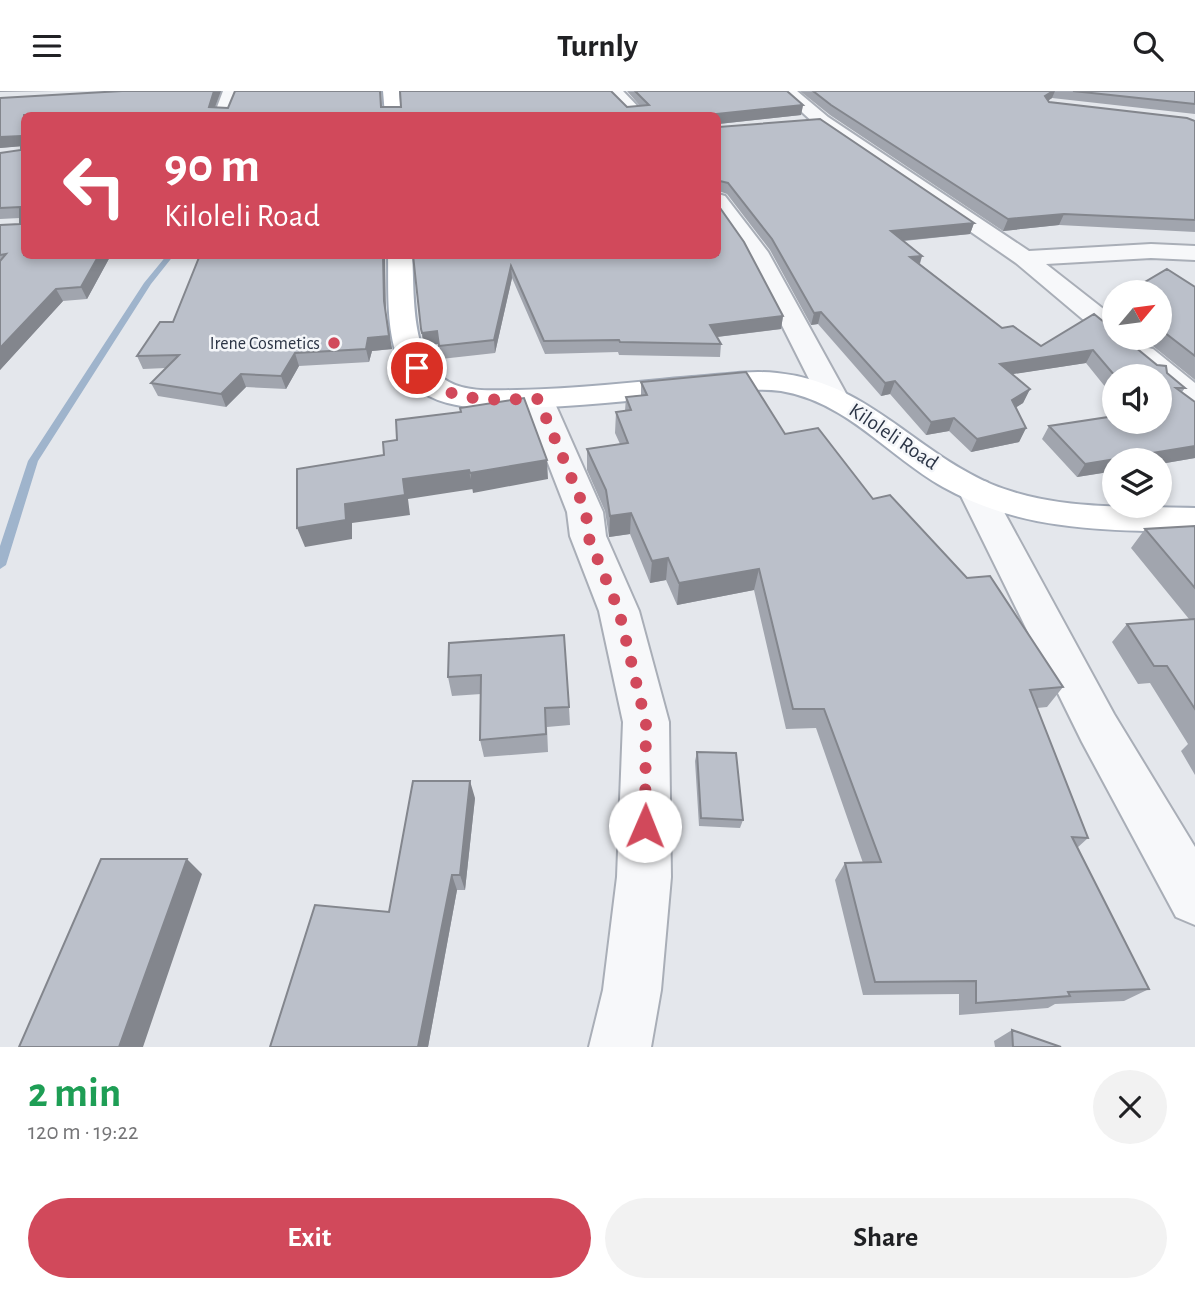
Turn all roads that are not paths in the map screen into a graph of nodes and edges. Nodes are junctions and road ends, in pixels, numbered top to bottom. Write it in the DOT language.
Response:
graph roads {
  1 [pos="231,91"];
  2 [pos="391,91"];
  3 [pos="614,91"];
  4 [pos="787,91"];
  5 [pos="223,112"];
  6 [pos="393,112"];
  7 [pos="635,112"];
  8 [pos="822,121"];
  9 [pos="796,123"];
  10 [pos="721,204"];
  11 [pos="1195,253"];
  12 [pos="1024,258"];
  13 [pos="400,259"];
  14 [pos="1102,321"];
  15 [pos="1137,350"];
  16 [pos="834,397"];
  17 [pos="1195,398"];
  18 [pos="538,399"];
  19 [pos="975,490"];
  20 [pos="1195,520"];
  21 [pos="1195,898"];
  22 [pos="620,1047"];
  1 -- 5 [label="street"];
  2 -- 6 [label="main road"];
  3 -- 7 [label="street"];
  4 -- 8 [label="street"];
  8 -- 9 [label="street"];
  8 -- 12 [label="street"];
  10 -- 16 [label="street"];
  11 -- 12 [label="street"];
  12 -- 14 [label="street"];
  13 -- 18 [label="main road, Kiloleli Road"];
  15 -- 17 [label="street"];
  16 -- 18 [label="main road, Kiloleli Road"];
  16 -- 19 [label="main road, Kiloleli Road"];
  18 -- 22 [label="street"];
  19 -- 20 [label="main road, Kiloleli Road"];
  19 -- 21 [label="street"];
}
